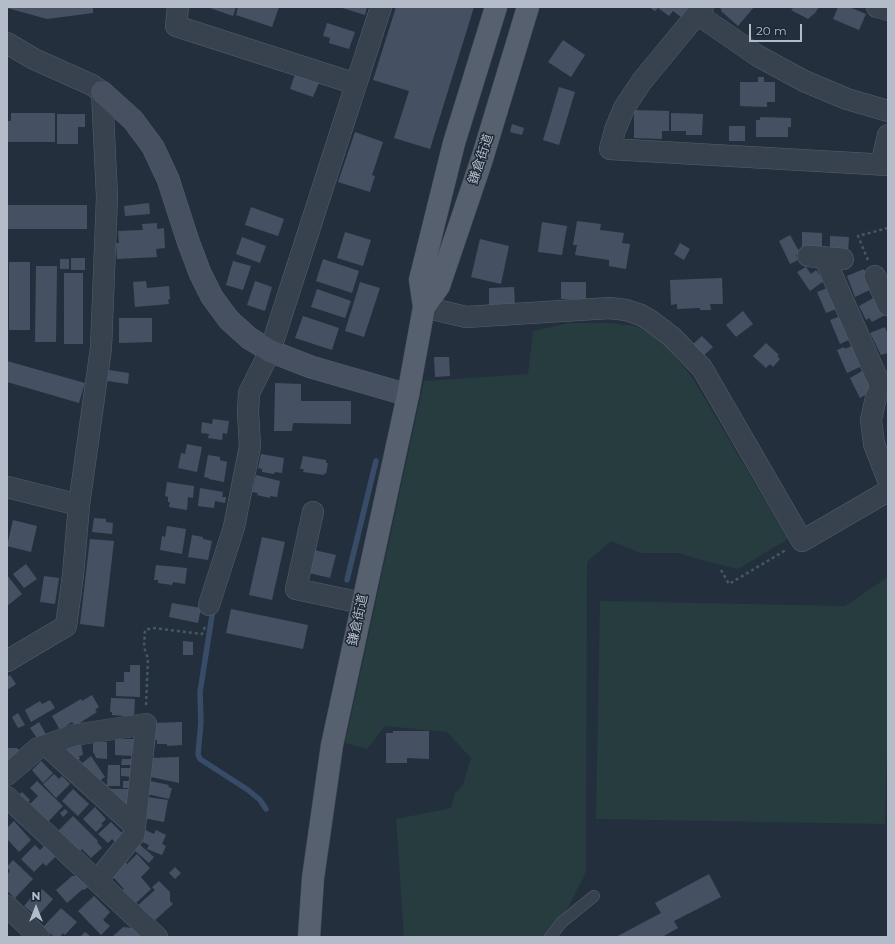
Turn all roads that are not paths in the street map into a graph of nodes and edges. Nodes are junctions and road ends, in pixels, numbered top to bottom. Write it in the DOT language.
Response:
graph roads {
  1 [pos="178,7"];
  2 [pos="381,7"];
  3 [pos="496,7"];
  4 [pos="528,7"];
  5 [pos="877,7"];
  6 [pos="700,10"];
  7 [pos="888,10"];
  8 [pos="7,43"];
  9 [pos="356,84"];
  10 [pos="102,92"];
  11 [pos="888,111"];
  12 [pos="888,135"];
  13 [pos="885,165"];
  14 [pos="825,257"];
  15 [pos="872,270"];
  16 [pos="888,305"];
  17 [pos="424,307"];
  18 [pos="270,351"];
  19 [pos="884,385"];
  20 [pos="408,395"];
  21 [pos="888,480"];
  22 [pos="7,488"];
  23 [pos="888,491"];
  24 [pos="80,504"];
  25 [pos="313,512"];
  26 [pos="362,604"];
  27 [pos="209,605"];
  28 [pos="7,661"];
  29 [pos="46,745"];
  30 [pos="7,775"];
  31 [pos="7,797"];
  32 [pos="135,826"];
  33 [pos="97,881"];
  34 [pos="594,896"];
  35 [pos="7,906"];
  36 [pos="40,937"];
  37 [pos="157,937"];
  38 [pos="309,937"];
  39 [pos="550,937"];
  1 -- 9 [label="street"];
  2 -- 9 [label="street"];
  3 -- 17 [label="main road, 鎌倉街道"];
  4 -- 17 [label="main road, 鎌倉街道"];
  5 -- 7 [label="street"];
  6 -- 11 [label="street"];
  6 -- 13 [label="street"];
  8 -- 10 [label="street"];
  9 -- 18 [label="street"];
  10 -- 18 [label="street"];
  10 -- 24 [label="street"];
  12 -- 13 [label="street"];
  14 -- 19 [label="street"];
  15 -- 16 [label="street"];
  17 -- 20 [label="main road, 鎌倉街道"];
  17 -- 23 [label="street"];
  18 -- 20 [label="street"];
  18 -- 27 [label="street"];
  19 -- 21 [label="street"];
  20 -- 26 [label="main road, 鎌倉街道"];
  22 -- 24 [label="street"];
  24 -- 28 [label="street"];
  25 -- 26 [label="street"];
  26 -- 38 [label="main road, 鎌倉街道"];
  29 -- 30 [label="street"];
  29 -- 32 [label="street"];
  29 -- 32 [label="street"];
  31 -- 33 [label="street"];
  32 -- 33 [label="street"];
  33 -- 37 [label="street"];
  34 -- 39 [label="lane"];
  35 -- 36 [label="street"];
}
